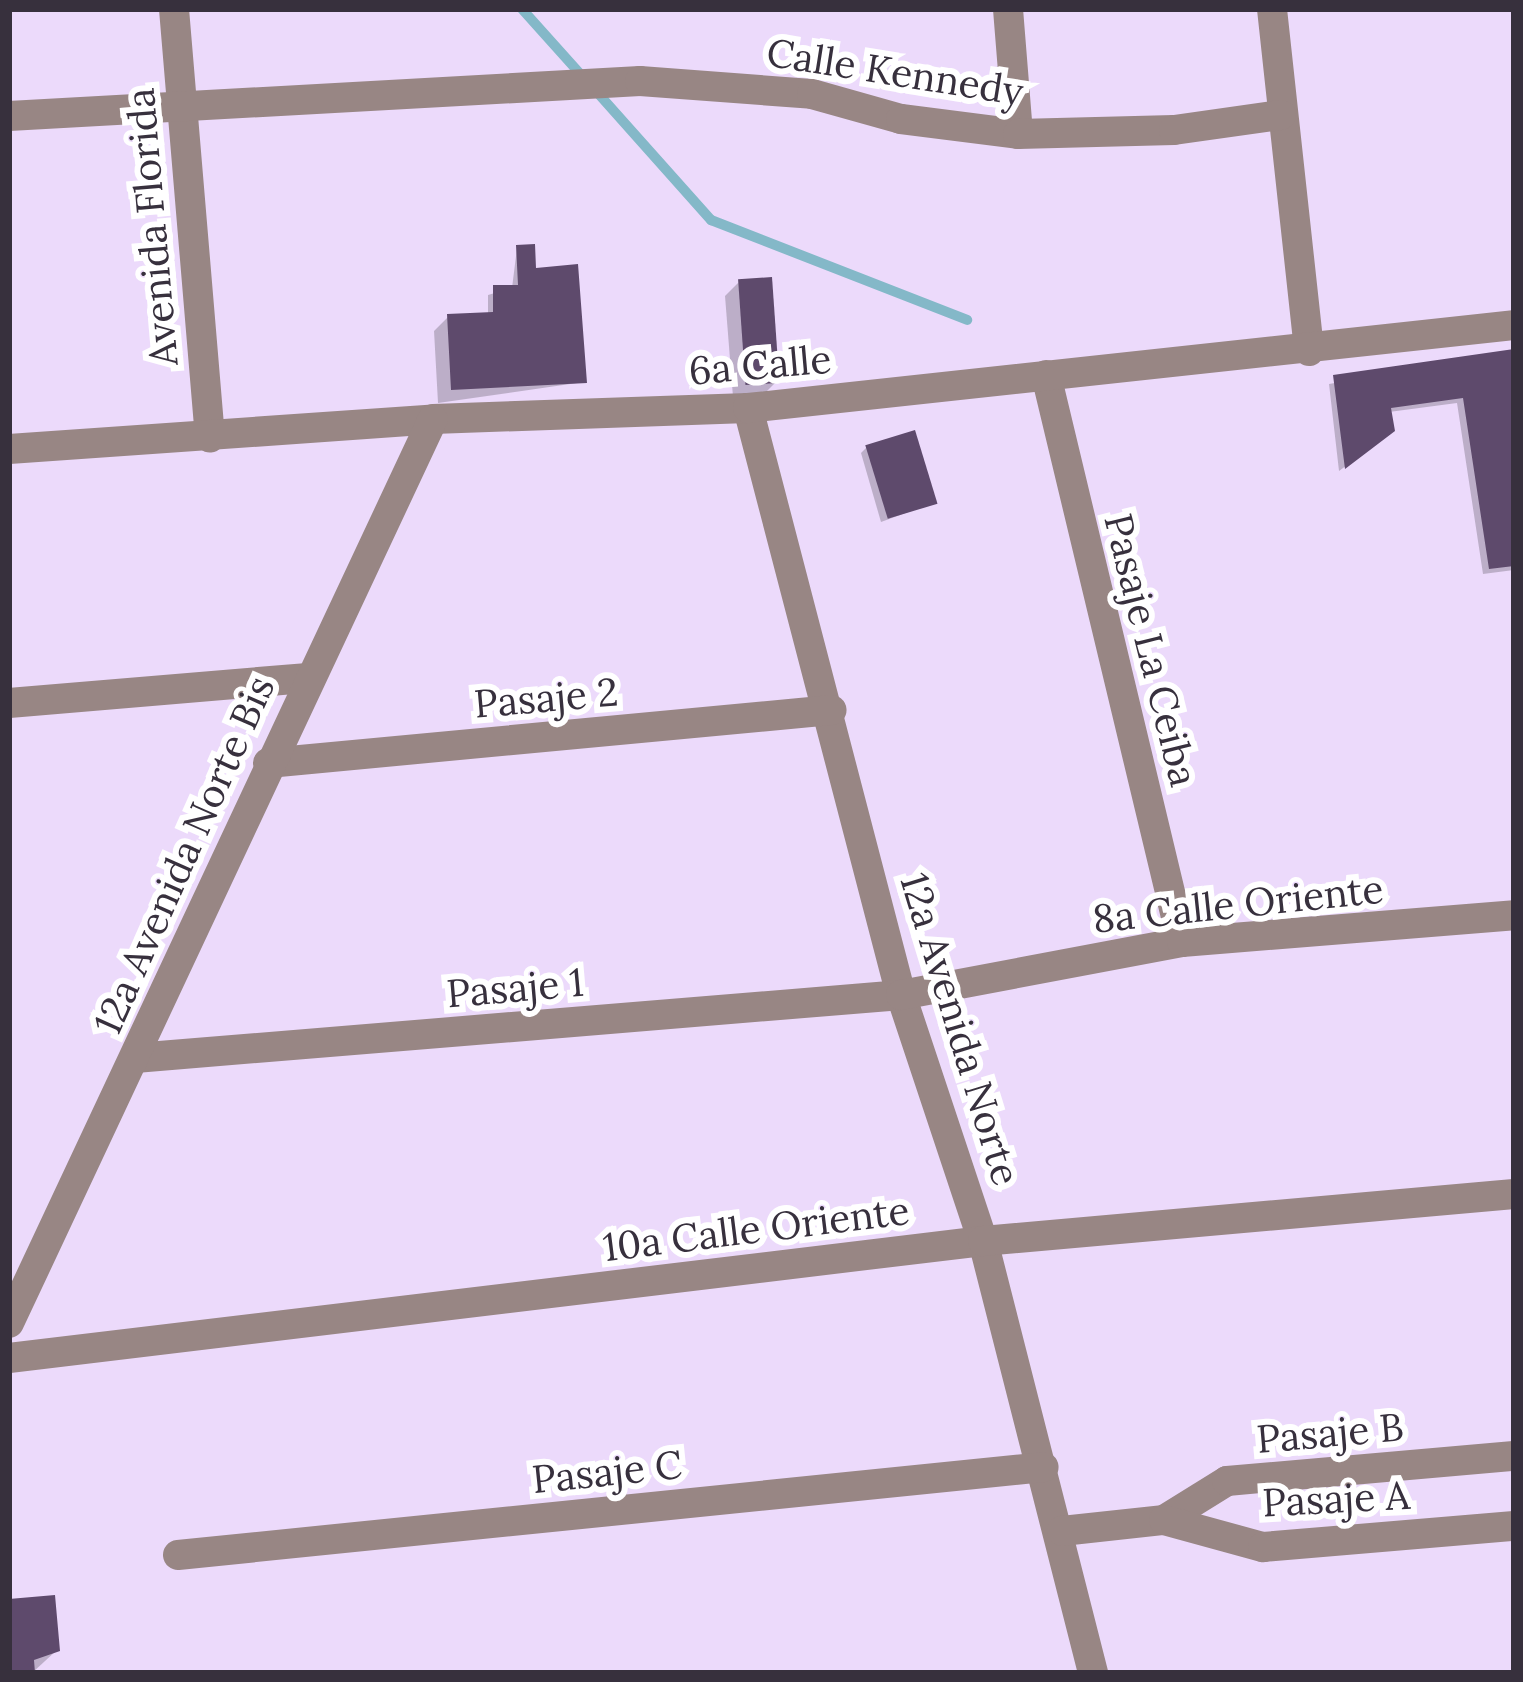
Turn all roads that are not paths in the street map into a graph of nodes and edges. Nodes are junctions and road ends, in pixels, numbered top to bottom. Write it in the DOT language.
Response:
graph roads {
  1 [pos="173,9"];
  2 [pos="1008,9"];
  3 [pos="1272,9"];
  4 [pos="180,105"];
  5 [pos="1281,115"];
  6 [pos="9,116"];
  7 [pos="1018,134"];
  8 [pos="1514,325"];
  9 [pos="1309,352"];
  10 [pos="1046,375"];
  11 [pos="748,408"];
  12 [pos="433,419"];
  13 [pos="210,437"];
  14 [pos="9,449"];
  15 [pos="305,679"];
  16 [pos="9,703"];
  17 [pos="832,710"];
  18 [pos="268,763"];
  19 [pos="1514,915"];
  20 [pos="1182,942"];
  21 [pos="902,995"];
  22 [pos="135,1058"];
  23 [pos="1514,1194"];
  24 [pos="983,1240"];
  25 [pos="9,1323"];
  26 [pos="9,1358"];
  27 [pos="1514,1456"];
  28 [pos="1045,1467"];
  29 [pos="1164,1520"];
  30 [pos="1514,1526"];
  31 [pos="1062,1531"];
  32 [pos="178,1555"];
  33 [pos="1094,1673"];
  1 -- 4 [label="street, Avenida Florida"];
  2 -- 7 [label="street"];
  3 -- 5 [label="street"];
  4 -- 6 [label="street"];
  4 -- 7 [label="street, Calle Kennedy"];
  4 -- 13 [label="street, Avenida Florida"];
  5 -- 7 [label="street, Calle Kennedy"];
  5 -- 9 [label="street"];
  8 -- 9 [label="street, 6a Calle"];
  9 -- 10 [label="street, 6a Calle"];
  10 -- 11 [label="street, 6a Calle"];
  10 -- 20 [label="street, Pasaje La Ceiba"];
  11 -- 12 [label="street, 6a Calle"];
  11 -- 17 [label="street, 12a Avenida Norte"];
  12 -- 13 [label="street, 6a Calle"];
  12 -- 15 [label="street, 12a Avenida Norte Bis"];
  13 -- 14 [label="street, 6a Calle"];
  15 -- 16 [label="street"];
  15 -- 18 [label="street, 12a Avenida Norte Bis"];
  17 -- 18 [label="street, Pasaje 2"];
  17 -- 21 [label="street, 12a Avenida Norte"];
  18 -- 22 [label="street, 12a Avenida Norte Bis"];
  19 -- 20 [label="street, 8a Calle Oriente"];
  20 -- 21 [label="street, 8a Calle Oriente"];
  21 -- 22 [label="street, Pasaje 1"];
  21 -- 24 [label="street, 12a Avenida Norte"];
  22 -- 25 [label="street, 12a Avenida Norte Bis"];
  23 -- 24 [label="street, 10a Calle Oriente"];
  24 -- 26 [label="street, 10a Calle Oriente"];
  24 -- 28 [label="street, 12a Avenida Norte"];
  27 -- 29 [label="street, Pasaje B"];
  28 -- 31 [label="street, 12a Avenida Norte"];
  28 -- 32 [label="street, Pasaje C"];
  29 -- 30 [label="street, Pasaje A"];
  29 -- 31 [label="street"];
  31 -- 33 [label="street, 12a Avenida Norte"];
}
